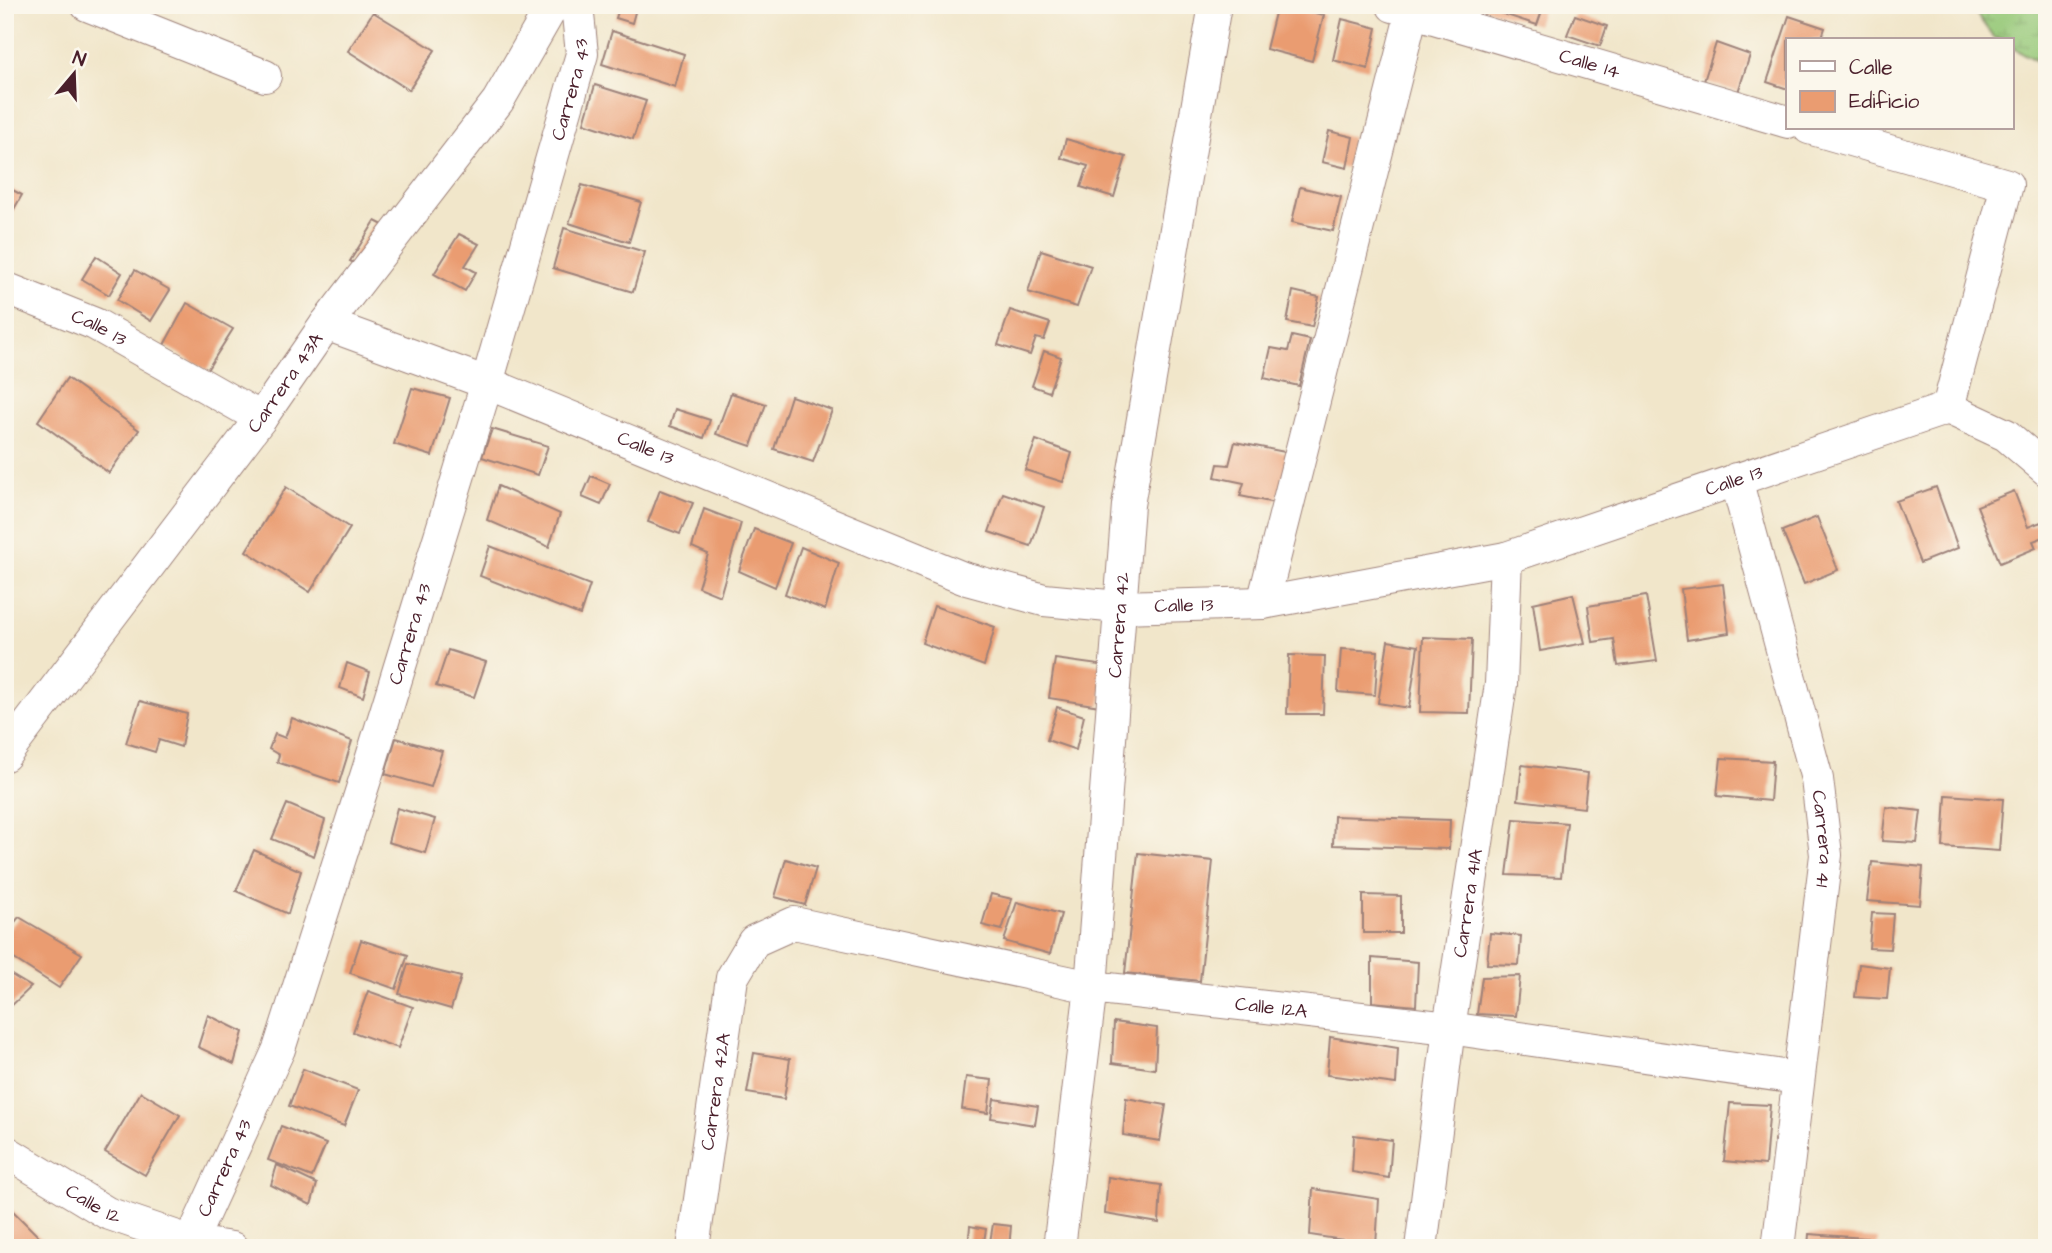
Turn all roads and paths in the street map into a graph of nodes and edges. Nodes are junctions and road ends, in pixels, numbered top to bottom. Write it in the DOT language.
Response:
graph roads {
  1 [pos="87,5"];
  2 [pos="553,5"];
  3 [pos="577,5"];
  4 [pos="1214,5"];
  5 [pos="1402,9"];
  6 [pos="265,76"];
  7 [pos="1786,120"];
  8 [pos="1816,130"];
  9 [pos="5,288"];
  10 [pos="326,324"];
  11 [pos="487,383"];
  12 [pos="1948,408"];
  13 [pos="261,418"];
  14 [pos="2047,470"];
  15 [pos="1736,479"];
  16 [pos="1506,558"];
  17 [pos="1263,603"];
  18 [pos="1119,607"];
  19 [pos="5,755"];
  20 [pos="754,941"];
  21 [pos="1091,987"];
  22 [pos="1449,1028"];
  23 [pos="1797,1078"];
  24 [pos="5,1152"];
  25 [pos="190,1245"];
  26 [pos="232,1248"];
  27 [pos="693,1248"];
  28 [pos="1059,1248"];
  29 [pos="1421,1248"];
  30 [pos="1777,1248"];
  1 -- 6 [label="street"];
  2 -- 10 [label="street, Carrera 43A"];
  3 -- 11 [label="street, Carrera 43"];
  4 -- 18 [label="street, Carrera 42"];
  5 -- 7 [label="street, Calle 14"];
  5 -- 17 [label="street"];
  8 -- 12 [label="street"];
  9 -- 13 [label="street, Calle 13"];
  10 -- 11 [label="street, Calle 13"];
  10 -- 13 [label="street, Carrera 43A"];
  11 -- 18 [label="street, Calle 13"];
  11 -- 25 [label="street, Carrera 43"];
  12 -- 14 [label="street"];
  12 -- 15 [label="street, Calle 13"];
  13 -- 19 [label="street, Carrera 43A"];
  15 -- 16 [label="street, Calle 13"];
  15 -- 23 [label="street, Carrera 41"];
  16 -- 17 [label="street, Calle 13"];
  16 -- 22 [label="street, Carrera 41A"];
  17 -- 18 [label="street, Calle 13"];
  18 -- 21 [label="street, Carrera 42"];
  20 -- 21 [label="street, Calle 12A"];
  20 -- 27 [label="street, Carrera 42A"];
  21 -- 22 [label="street, Calle 12A"];
  21 -- 28 [label="street, Carrera 42"];
  22 -- 23 [label="street, Calle 12A"];
  22 -- 29 [label="street, Carrera 41A"];
  23 -- 30 [label="street, Carrera 41"];
  24 -- 25 [label="street, Calle 12"];
  25 -- 26 [label="street, Calle 12"];
}
